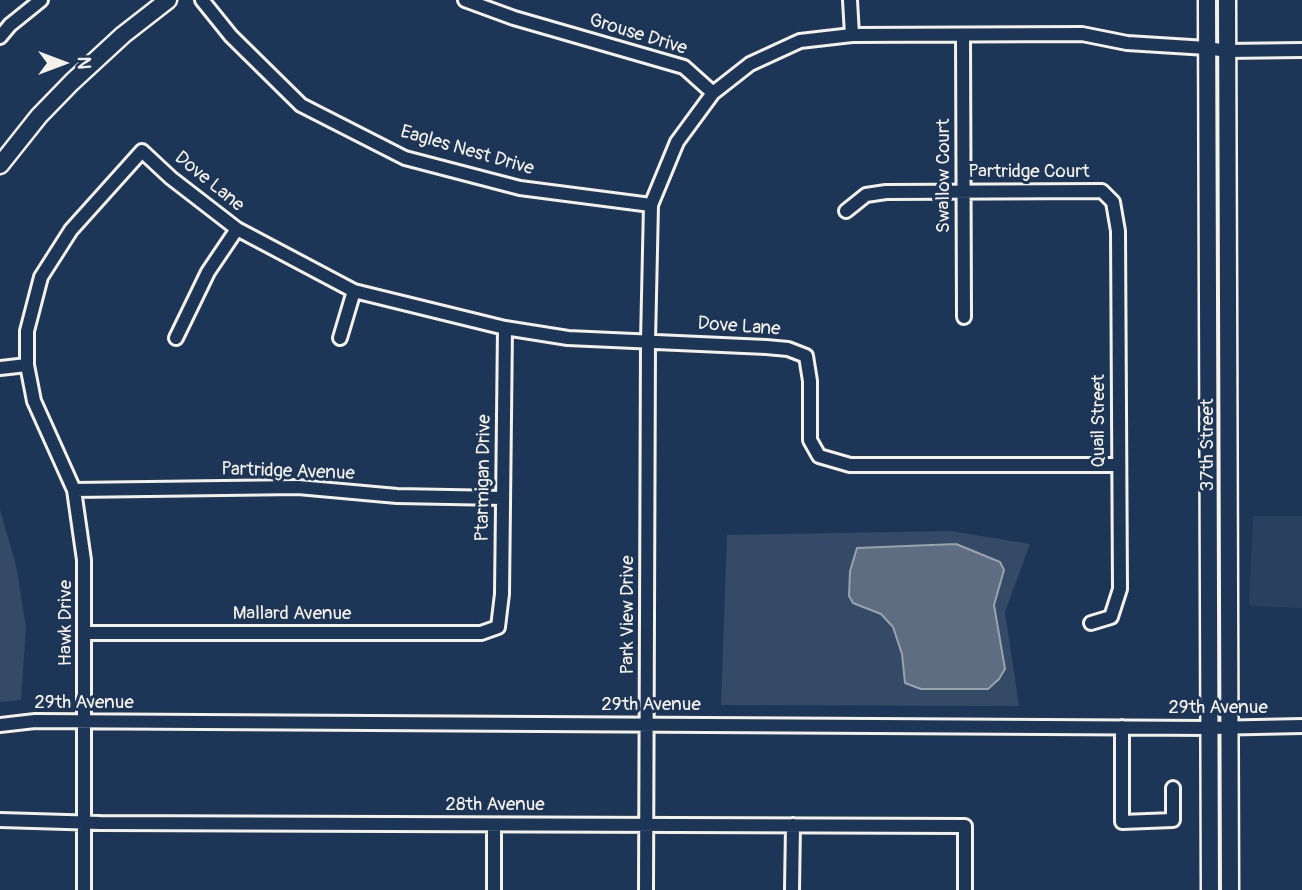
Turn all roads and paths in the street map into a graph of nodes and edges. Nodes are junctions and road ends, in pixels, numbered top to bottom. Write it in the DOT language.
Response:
graph roads {
  1 [pos="41,0"];
  2 [pos="168,0"];
  3 [pos="202,0"];
  4 [pos="465,0"];
  5 [pos="850,0"];
  6 [pos="1207,0"];
  7 [pos="1227,0"];
  8 [pos="2,31"];
  9 [pos="852,35"];
  10 [pos="963,36"];
  11 [pos="1207,48"];
  12 [pos="1302,50"];
  13 [pos="1227,51"];
  14 [pos="713,93"];
  15 [pos="0,165"];
  16 [pos="123,172"];
  17 [pos="963,191"];
  18 [pos="1113,202"];
  19 [pos="651,205"];
  20 [pos="846,211"];
  21 [pos="237,229"];
  22 [pos="354,291"];
  23 [pos="964,317"];
  24 [pos="505,328"];
  25 [pos="176,338"];
  26 [pos="340,338"];
  27 [pos="648,341"];
  28 [pos="27,365"];
  29 [pos="0,368"];
  30 [pos="1119,465"];
  31 [pos="74,490"];
  32 [pos="502,498"];
  33 [pos="1091,623"];
  34 [pos="498,627"];
  35 [pos="86,633"];
  36 [pos="84,722"];
  37 [pos="0,725"];
  38 [pos="647,725"];
  39 [pos="1302,726"];
  40 [pos="1122,727"];
  41 [pos="1231,727"];
  42 [pos="1210,728"];
  43 [pos="1173,788"];
  44 [pos="0,820"];
  45 [pos="85,822"];
  46 [pos="494,825"];
  47 [pos="646,825"];
  48 [pos="793,825"];
  49 [pos="84,890"];
  50 [pos="494,890"];
  51 [pos="646,890"];
  52 [pos="792,890"];
  53 [pos="965,890"];
  54 [pos="1210,890"];
  55 [pos="1230,890"];
  1 -- 8 [label="street"];
  2 -- 15 [label="main road"];
  3 -- 19 [label="street, Eagles Nest Drive"];
  4 -- 14 [label="street, Grouse Drive"];
  5 -- 9 [label="street"];
  6 -- 11 [label="main road, 37th Street"];
  7 -- 13 [label="main road, 37th Street"];
  9 -- 10 [label="street"];
  9 -- 14 [label="street"];
  10 -- 11 [label="street"];
  10 -- 17 [label="street, Swallow Court"];
  11 -- 13 [label="street"];
  11 -- 42 [label="main road, 37th Street"];
  12 -- 13 [label="street"];
  13 -- 41 [label="main road, 37th Street"];
  14 -- 19 [label="street"];
  16 -- 21 [label="street, Dove Lane"];
  16 -- 28 [label="street, Hawk Drive"];
  17 -- 18 [label="street, Partridge Court"];
  17 -- 20 [label="street, Partridge Court"];
  17 -- 23 [label="street, Swallow Court"];
  18 -- 30 [label="street, Quail Street"];
  19 -- 27 [label="street, Park View Drive"];
  21 -- 22 [label="street, Dove Lane"];
  21 -- 25 [label="street"];
  22 -- 24 [label="street, Dove Lane"];
  22 -- 26 [label="street"];
  24 -- 27 [label="street, Dove Lane"];
  24 -- 32 [label="street, Ptarmigan Drive"];
  27 -- 30 [label="street, Dove Lane"];
  27 -- 38 [label="street, Park View Drive"];
  28 -- 29 [label="street"];
  28 -- 31 [label="street, Hawk Drive"];
  30 -- 33 [label="street, Quail Street"];
  31 -- 32 [label="street, Partridge Avenue"];
  31 -- 35 [label="street, Hawk Drive"];
  32 -- 34 [label="street, Ptarmigan Drive"];
  34 -- 35 [label="street, Mallard Avenue"];
  35 -- 36 [label="street, Hawk Drive"];
  36 -- 37 [label="street, 29th Avenue"];
  36 -- 38 [label="street, 29th Avenue"];
  36 -- 45 [label="street, Hawk Drive"];
  38 -- 40 [label="street, 29th Avenue"];
  38 -- 47 [label="street, Park View Drive"];
  39 -- 41 [label="street, 29th Avenue"];
  40 -- 42 [label="street, 29th Avenue"];
  40 -- 43 [label="street"];
  41 -- 42 [label="street, 29th Avenue"];
  41 -- 55 [label="main road, 37th Street"];
  42 -- 54 [label="main road, 37th Street"];
  44 -- 45 [label="street, 28th Avenue"];
  45 -- 46 [label="street, 28th Avenue"];
  45 -- 49 [label="street, Hawk Drive"];
  46 -- 47 [label="street, 28th Avenue"];
  46 -- 50 [label="street"];
  47 -- 48 [label="street, 28th Avenue"];
  47 -- 51 [label="street, Park View Drive"];
  48 -- 52 [label="street"];
  48 -- 53 [label="street, 28th Avenue"];
}
